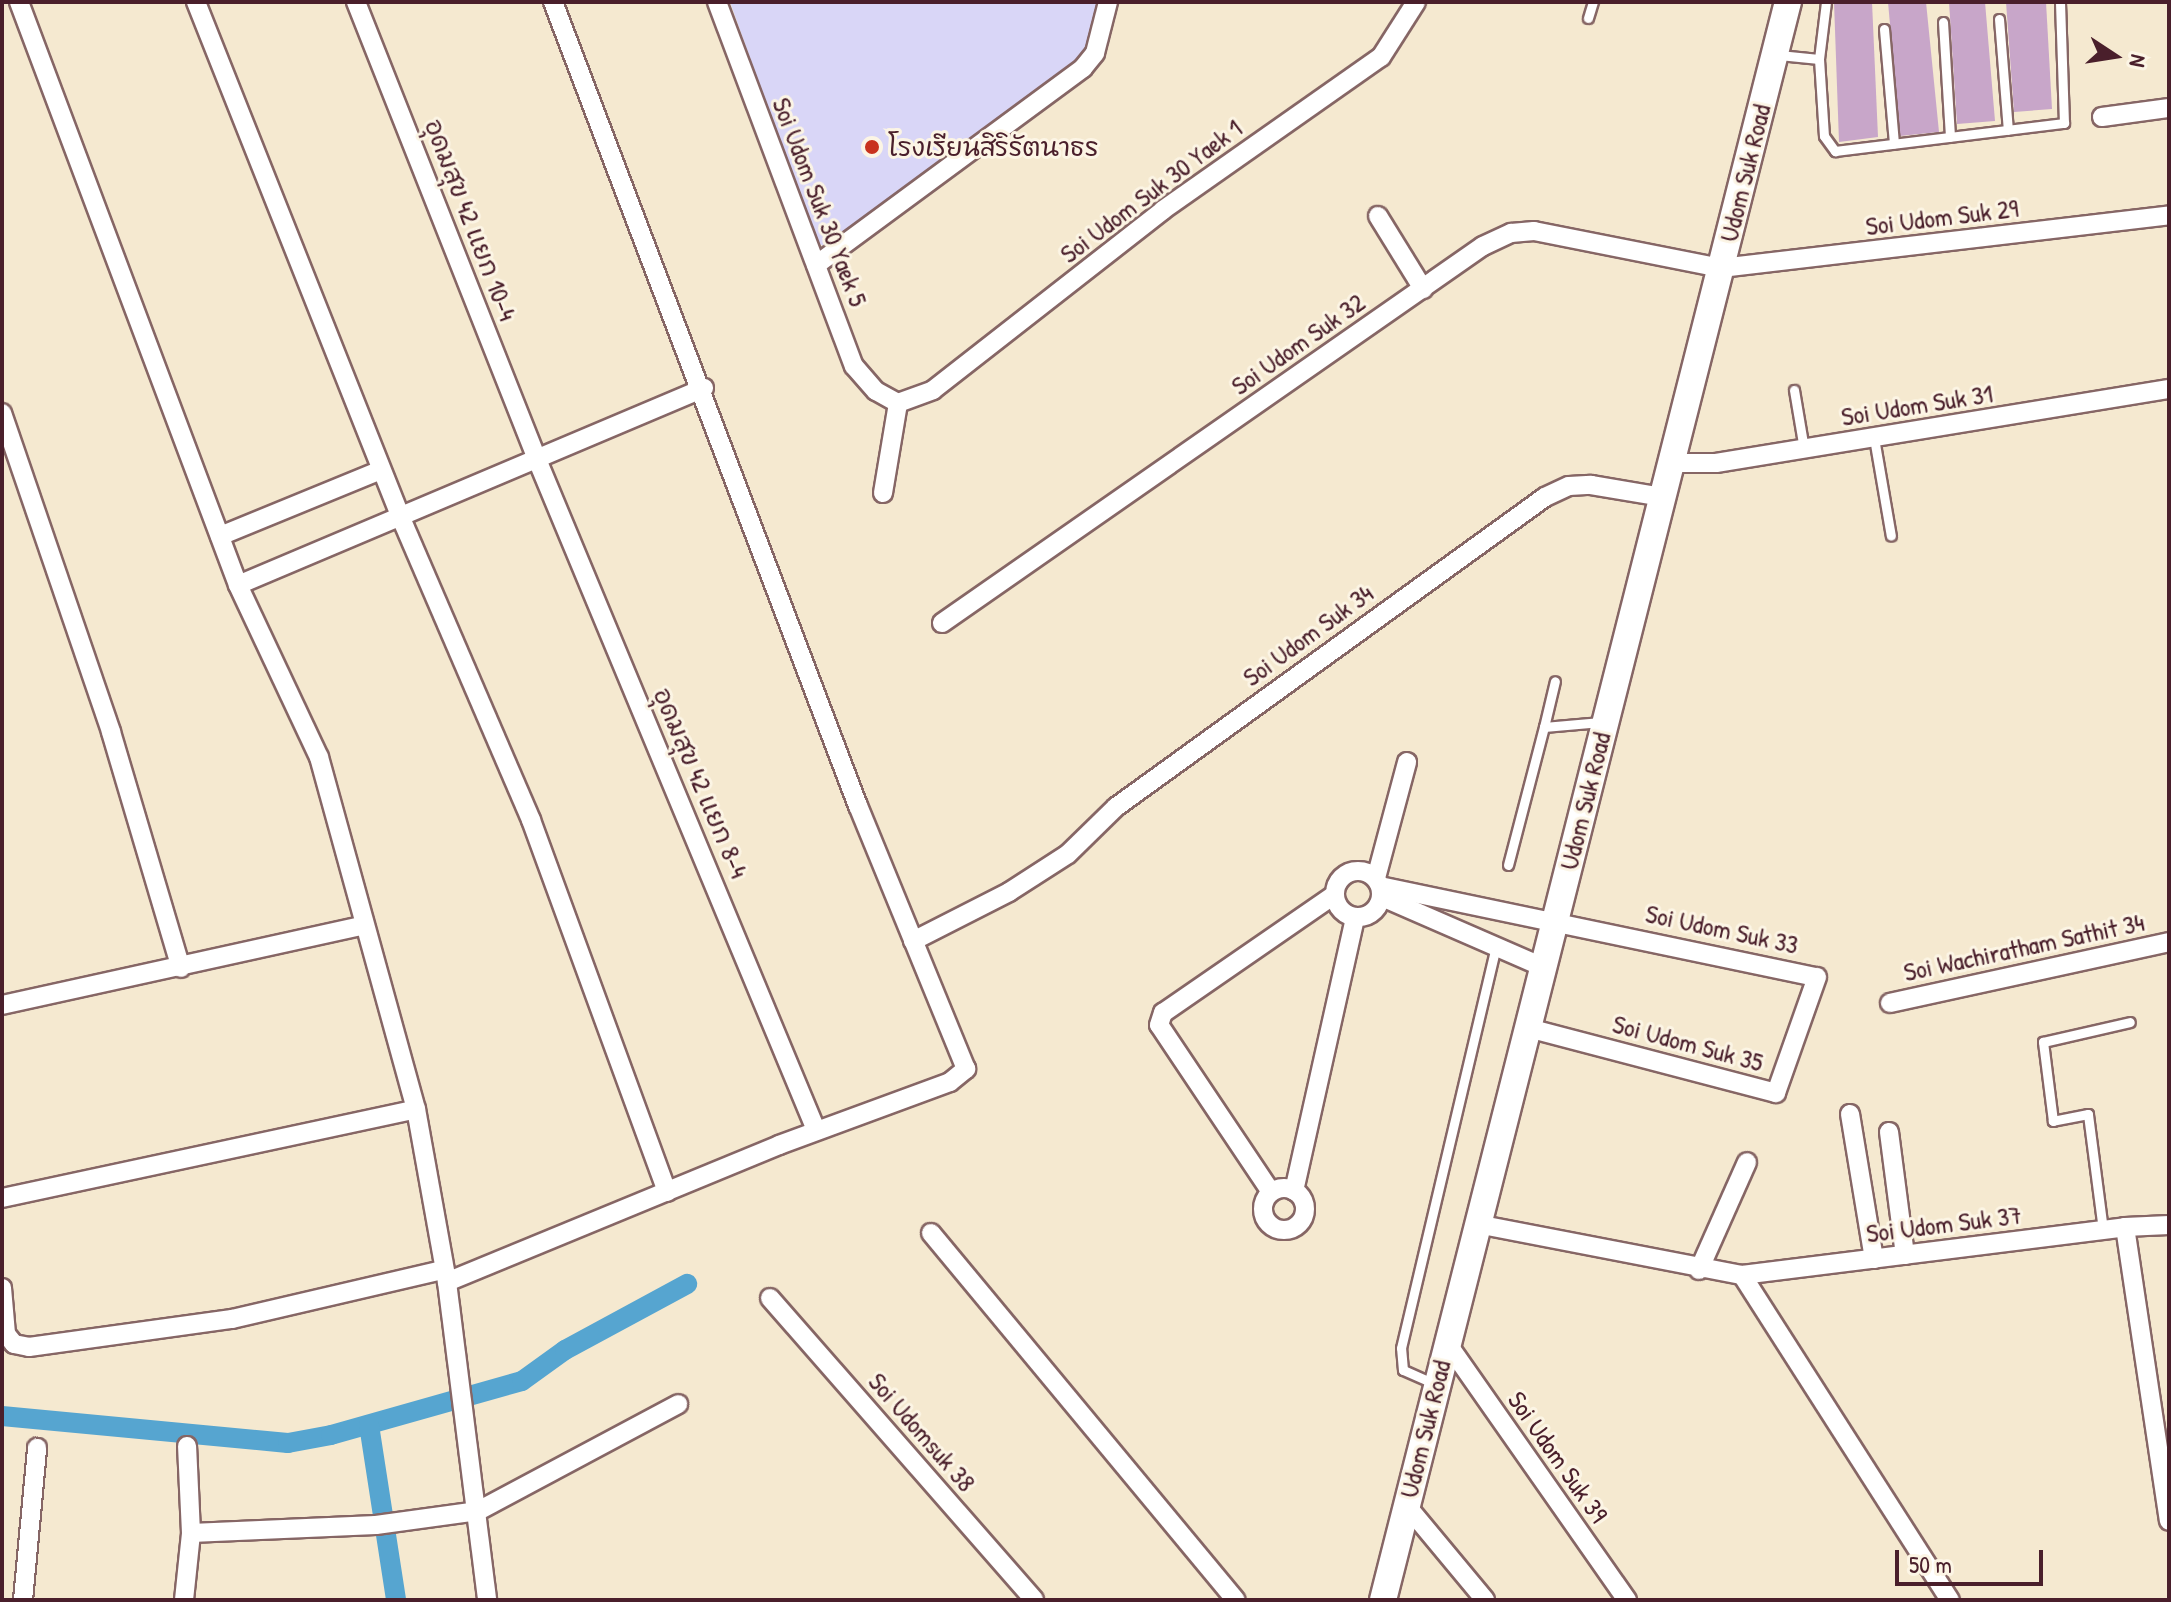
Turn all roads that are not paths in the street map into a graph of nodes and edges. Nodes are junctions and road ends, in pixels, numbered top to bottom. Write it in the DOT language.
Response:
graph roads {
  1 [pos="19,2"];
  2 [pos="196,2"];
  3 [pos="356,2"];
  4 [pos="553,2"];
  5 [pos="717,2"];
  6 [pos="1108,2"];
  7 [pos="1416,2"];
  8 [pos="1593,2"];
  9 [pos="1788,2"];
  10 [pos="1826,2"];
  11 [pos="2060,2"];
  12 [pos="1588,18"];
  13 [pos="1999,19"];
  14 [pos="1943,22"];
  15 [pos="1884,29"];
  16 [pos="1776,55"];
  17 [pos="1819,59"];
  18 [pos="2169,108"];
  19 [pos="2102,117"];
  20 [pos="2008,130"];
  21 [pos="1950,137"];
  22 [pos="1894,144"];
  23 [pos="2169,215"];
  24 [pos="1378,216"];
  25 [pos="816,265"];
  26 [pos="1721,268"];
  27 [pos="1423,289"];
  28 [pos="704,388"];
  29 [pos="2169,389"];
  30 [pos="1794,390"];
  31 [pos="898,403"];
  32 [pos="2,413"];
  33 [pos="1874,438"];
  34 [pos="1804,449"];
  35 [pos="536,457"];
  36 [pos="1672,463"];
  37 [pos="381,470"];
  38 [pos="883,493"];
  39 [pos="1663,497"];
  40 [pos="401,518"];
  41 [pos="220,536"];
  42 [pos="1891,536"];
  43 [pos="238,585"];
  44 [pos="942,623"];
  45 [pos="1555,681"];
  46 [pos="1605,721"];
  47 [pos="1544,727"];
  48 [pos="1407,762"];
  49 [pos="1508,865"];
  50 [pos="1379,887"];
  51 [pos="1334,895"];
  52 [pos="1355,918"];
  53 [pos="1556,920"];
  54 [pos="362,926"];
  55 [pos="913,941"];
  56 [pos="2169,942"];
  57 [pos="1496,947"];
  58 [pos="1543,967"];
  59 [pos="181,968"];
  60 [pos="1890,1003"];
  61 [pos="2,1005"];
  62 [pos="2130,1022"];
  63 [pos="1528,1028"];
  64 [pos="1797,1035"];
  65 [pos="416,1109"];
  66 [pos="1850,1114"];
  67 [pos="816,1130"];
  68 [pos="1889,1132"];
  69 [pos="1747,1162"];
  70 [pos="1294,1191"];
  71 [pos="667,1192"];
  72 [pos="1271,1192"];
  73 [pos="2,1198"];
  74 [pos="1477,1224"];
  75 [pos="2169,1225"];
  76 [pos="2125,1227"];
  77 [pos="2103,1230"];
  78 [pos="931,1233"];
  79 [pos="1905,1255"];
  80 [pos="1874,1259"];
  81 [pos="1699,1270"];
  82 [pos="1742,1275"];
  83 [pos="444,1276"];
  84 [pos="2,1288"];
  85 [pos="770,1298"];
  86 [pos="1447,1343"];
  87 [pos="1436,1385"];
  88 [pos="678,1404"];
  89 [pos="187,1446"];
  90 [pos="37,1448"];
  91 [pos="2165,1468"];
  92 [pos="1407,1506"];
  93 [pos="478,1511"];
  94 [pos="2169,1521"];
  95 [pos="191,1533"];
  96 [pos="23,1600"];
  97 [pos="184,1600"];
  98 [pos="487,1600"];
  99 [pos="1034,1600"];
  100 [pos="1236,1600"];
  101 [pos="1383,1600"];
  102 [pos="1485,1600"];
  103 [pos="1627,1600"];
  104 [pos="1950,1600"];
  1 -- 41 [label="street"];
  2 -- 37 [label="street"];
  3 -- 35 [label="street, อุดมสุข 42 แยก 10-4"];
  4 -- 28 [label="street"];
  5 -- 25 [label="street, Soi Udom Suk 30 Yaek 5"];
  6 -- 25 [label="street"];
  7 -- 31 [label="street, Soi Udom Suk 30 Yaek 1"];
  8 -- 12 [label="lane"];
  9 -- 16 [label="main road, Udom Suk Road"];
  10 -- 17 [label="lane"];
  11 -- 20 [label="lane"];
  13 -- 20 [label="lane"];
  14 -- 21 [label="lane"];
  15 -- 22 [label="lane"];
  16 -- 17 [label="lane"];
  16 -- 26 [label="main road, Udom Suk Road"];
  17 -- 22 [label="lane"];
  18 -- 19 [label="street"];
  20 -- 21 [label="lane"];
  21 -- 22 [label="lane"];
  23 -- 26 [label="street, Soi Udom Suk 29"];
  24 -- 27 [label="street"];
  25 -- 31 [label="street, Soi Udom Suk 30 Yaek 5"];
  26 -- 27 [label="street, Soi Udom Suk 32"];
  26 -- 36 [label="main road, Udom Suk Road"];
  27 -- 44 [label="street, Soi Udom Suk 32"];
  28 -- 35 [label="street"];
  28 -- 55 [label="street"];
  29 -- 33 [label="street, Soi Udom Suk 31"];
  30 -- 34 [label="lane"];
  31 -- 38 [label="street"];
  32 -- 59 [label="street"];
  33 -- 34 [label="street, Soi Udom Suk 31"];
  33 -- 42 [label="lane"];
  34 -- 36 [label="street, Soi Udom Suk 31"];
  35 -- 40 [label="street"];
  35 -- 67 [label="street, อุดมสุข 42 แยก 8-4"];
  36 -- 39 [label="main road, Udom Suk Road"];
  37 -- 40 [label="street"];
  37 -- 41 [label="street"];
  39 -- 46 [label="main road, Udom Suk Road"];
  39 -- 55 [label="street, Soi Udom Suk 34"];
  40 -- 43 [label="street"];
  40 -- 71 [label="street"];
  41 -- 43 [label="street"];
  43 -- 54 [label="street"];
  45 -- 47 [label="lane"];
  46 -- 47 [label="lane"];
  46 -- 53 [label="main road, Udom Suk Road"];
  47 -- 49 [label="lane"];
  48 -- 50 [label="street"];
  50 -- 51 [label="street"];
  50 -- 52 [label="street"];
  50 -- 53 [label="street"];
  50 -- 57 [label="street"];
  51 -- 52 [label="street"];
  51 -- 72 [label="street"];
  52 -- 70 [label="street"];
  53 -- 58 [label="main road, Udom Suk Road"];
  53 -- 64 [label="street, Soi Udom Suk 33"];
  54 -- 59 [label="street"];
  54 -- 65 [label="street"];
  55 -- 67 [label="street"];
  56 -- 60 [label="street, Soi Wachiratham Sathit 34"];
  57 -- 58 [label="street"];
  57 -- 87 [label="lane"];
  58 -- 63 [label="main road, Udom Suk Road"];
  59 -- 61 [label="street"];
  62 -- 77 [label="lane"];
  63 -- 64 [label="street, Soi Udom Suk 35"];
  63 -- 74 [label="main road, Udom Suk Road"];
  65 -- 73 [label="street"];
  65 -- 83 [label="street"];
  66 -- 80 [label="street"];
  67 -- 71 [label="street"];
  68 -- 79 [label="street"];
  69 -- 81 [label="street"];
  70 -- 72 [label="street"];
  70 -- 72 [label="street"];
  71 -- 83 [label="street"];
  74 -- 81 [label="street, Soi Udom Suk 37"];
  74 -- 86 [label="main road, Udom Suk Road"];
  75 -- 76 [label="street, Soi Udom Suk 37"];
  76 -- 77 [label="street, Soi Udom Suk 37"];
  76 -- 91 [label="street"];
  77 -- 79 [label="street, Soi Udom Suk 37"];
  78 -- 100 [label="street"];
  79 -- 80 [label="street, Soi Udom Suk 37"];
  80 -- 82 [label="street, Soi Udom Suk 37"];
  81 -- 82 [label="street, Soi Udom Suk 37"];
  82 -- 104 [label="street"];
  83 -- 84 [label="street"];
  83 -- 93 [label="street"];
  85 -- 99 [label="street, Soi Udomsuk 38"];
  86 -- 87 [label="main road, Udom Suk Road"];
  86 -- 103 [label="street, Soi Udom Suk 39"];
  87 -- 92 [label="main road, Udom Suk Road"];
  88 -- 93 [label="street"];
  89 -- 95 [label="street"];
  90 -- 96 [label="street"];
  91 -- 94 [label="street"];
  92 -- 101 [label="main road, Udom Suk Road"];
  92 -- 102 [label="street"];
  93 -- 95 [label="street"];
  93 -- 98 [label="street"];
  95 -- 97 [label="street"];
}
